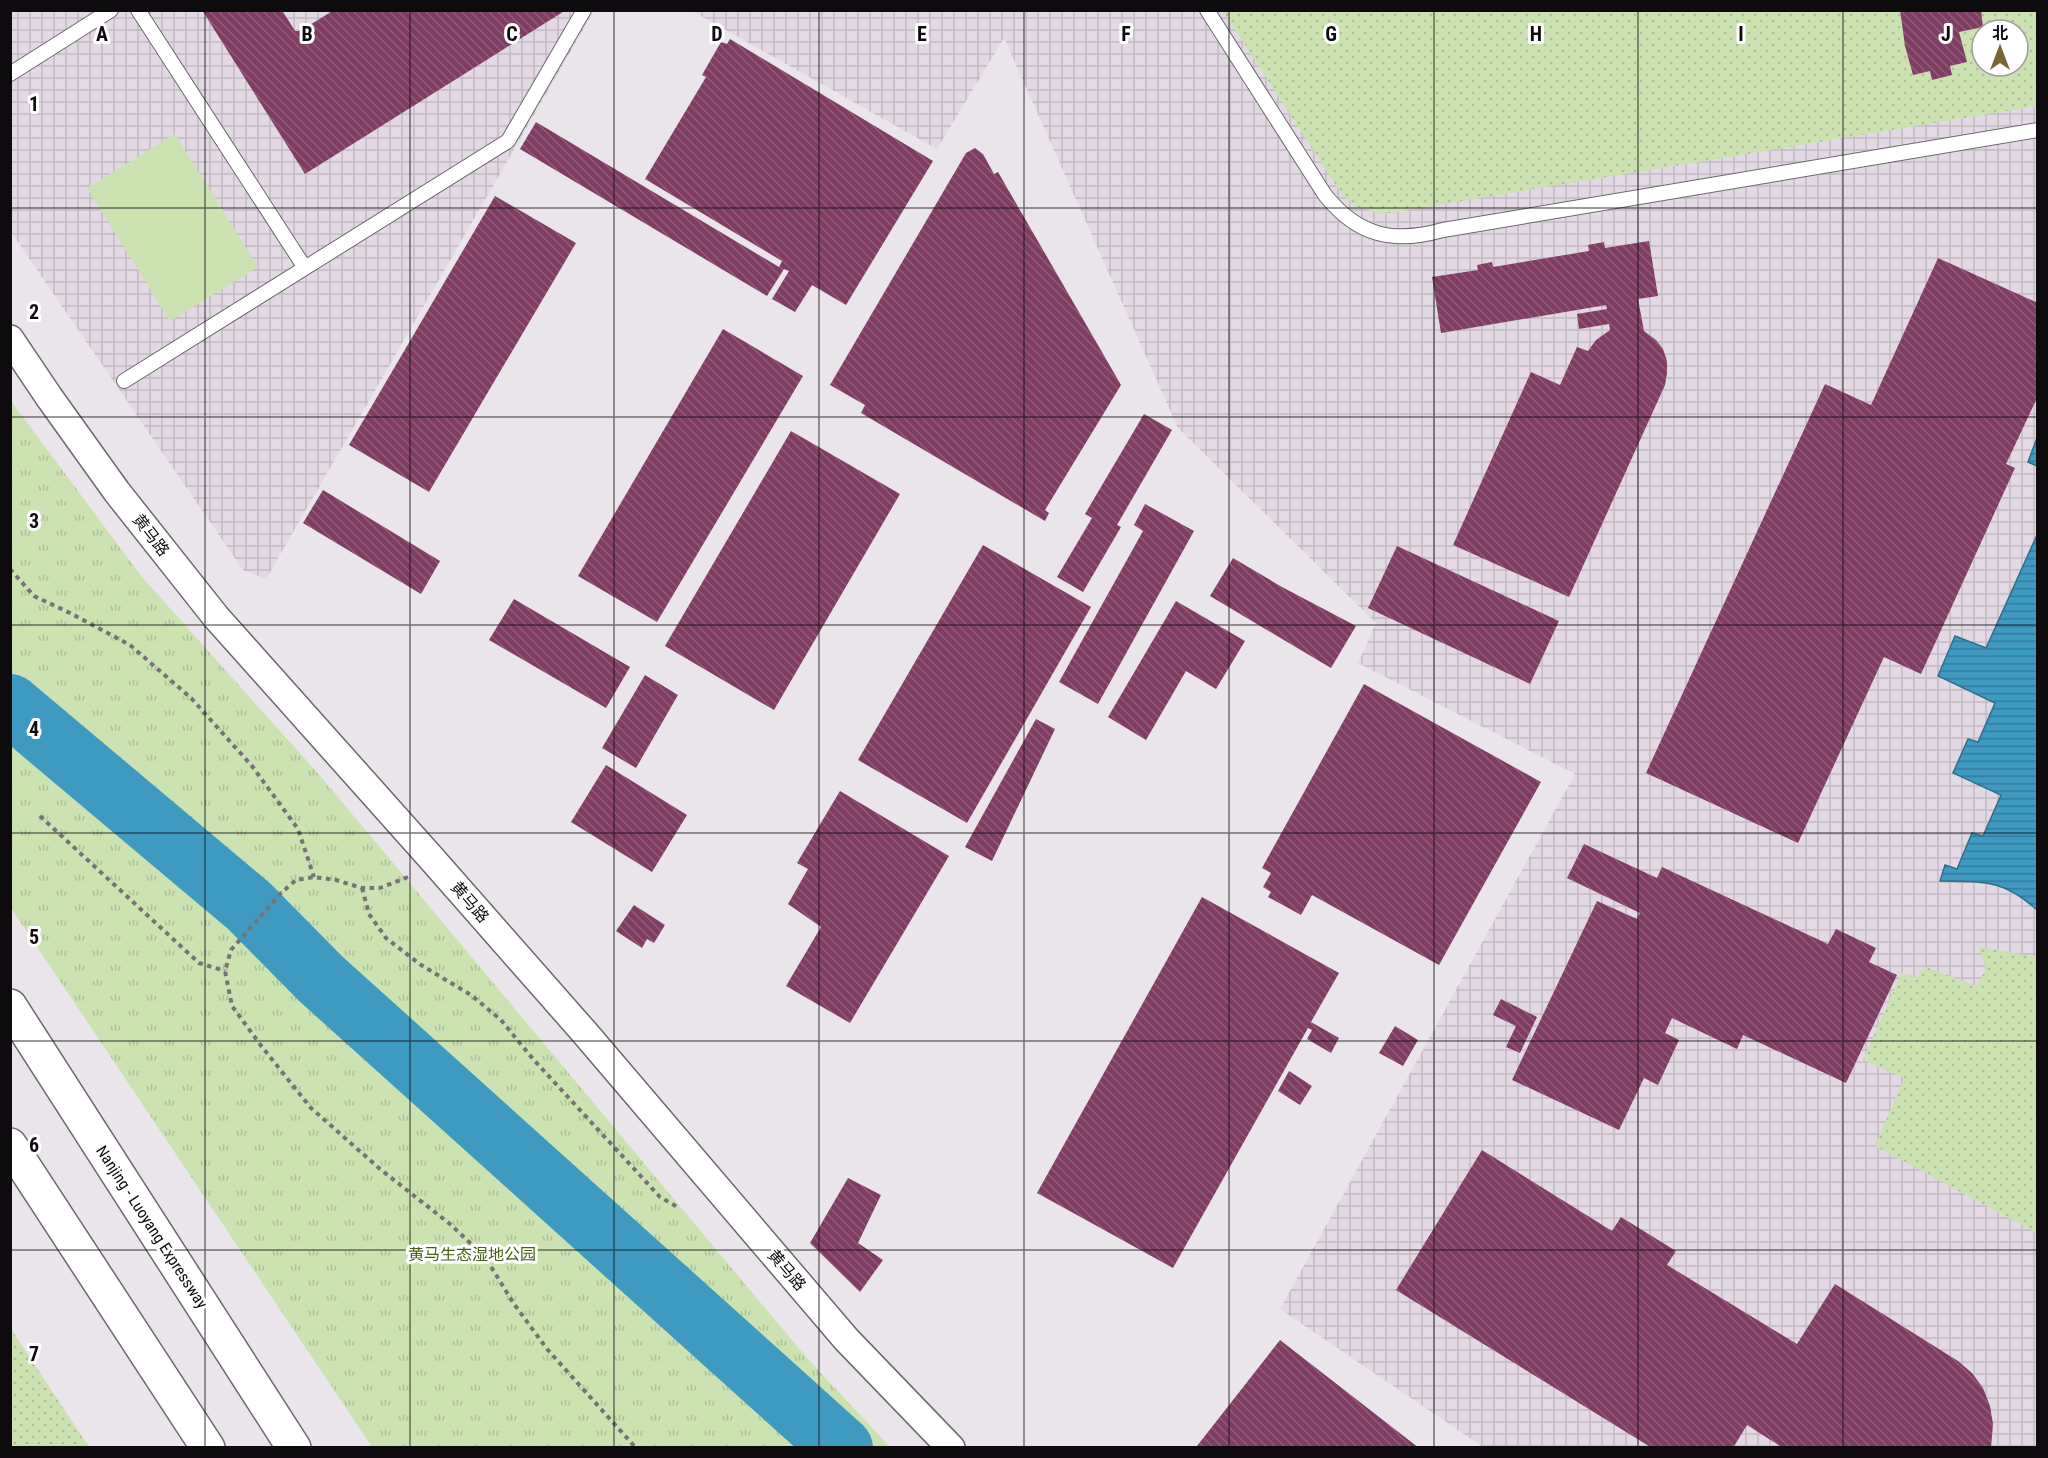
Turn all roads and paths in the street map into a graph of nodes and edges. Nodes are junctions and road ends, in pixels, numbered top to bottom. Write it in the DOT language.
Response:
graph roads {
  1 [pos="111,10"];
  2 [pos="138,10"];
  3 [pos="584,10"];
  4 [pos="1207,10"];
  5 [pos="10,74"];
  6 [pos="2037,129"];
  7 [pos="305,268"];
  8 [pos="10,339"];
  9 [pos="124,381"];
  10 [pos="10,569"];
  11 [pos="40,816"];
  12 [pos="432,859"];
  13 [pos="314,877"];
  14 [pos="362,888"];
  15 [pos="225,971"];
  16 [pos="10,1006"];
  17 [pos="10,1145"];
  18 [pos="679,1208"];
  19 [pos="208,1448"];
  20 [pos="294,1448"];
  21 [pos="636,1448"];
  22 [pos="951,1448"];
  1 -- 5 [label="lane"];
  2 -- 7 [label="lane"];
  3 -- 7 [label="lane"];
  4 -- 6 [label="lane"];
  7 -- 9 [label="lane"];
  8 -- 12 [label="street, 黄马路"];
  10 -- 13 [label="path"];
  11 -- 15 [label="path"];
  12 -- 14 [label="path"];
  12 -- 22 [label="street, 黄马路"];
  13 -- 14 [label="path"];
  13 -- 15 [label="path"];
  14 -- 18 [label="path"];
  15 -- 21 [label="path"];
  16 -- 20 [label="highway, Nanjing - Luoyang Expressway"];
  17 -- 19 [label="highway"];
}
